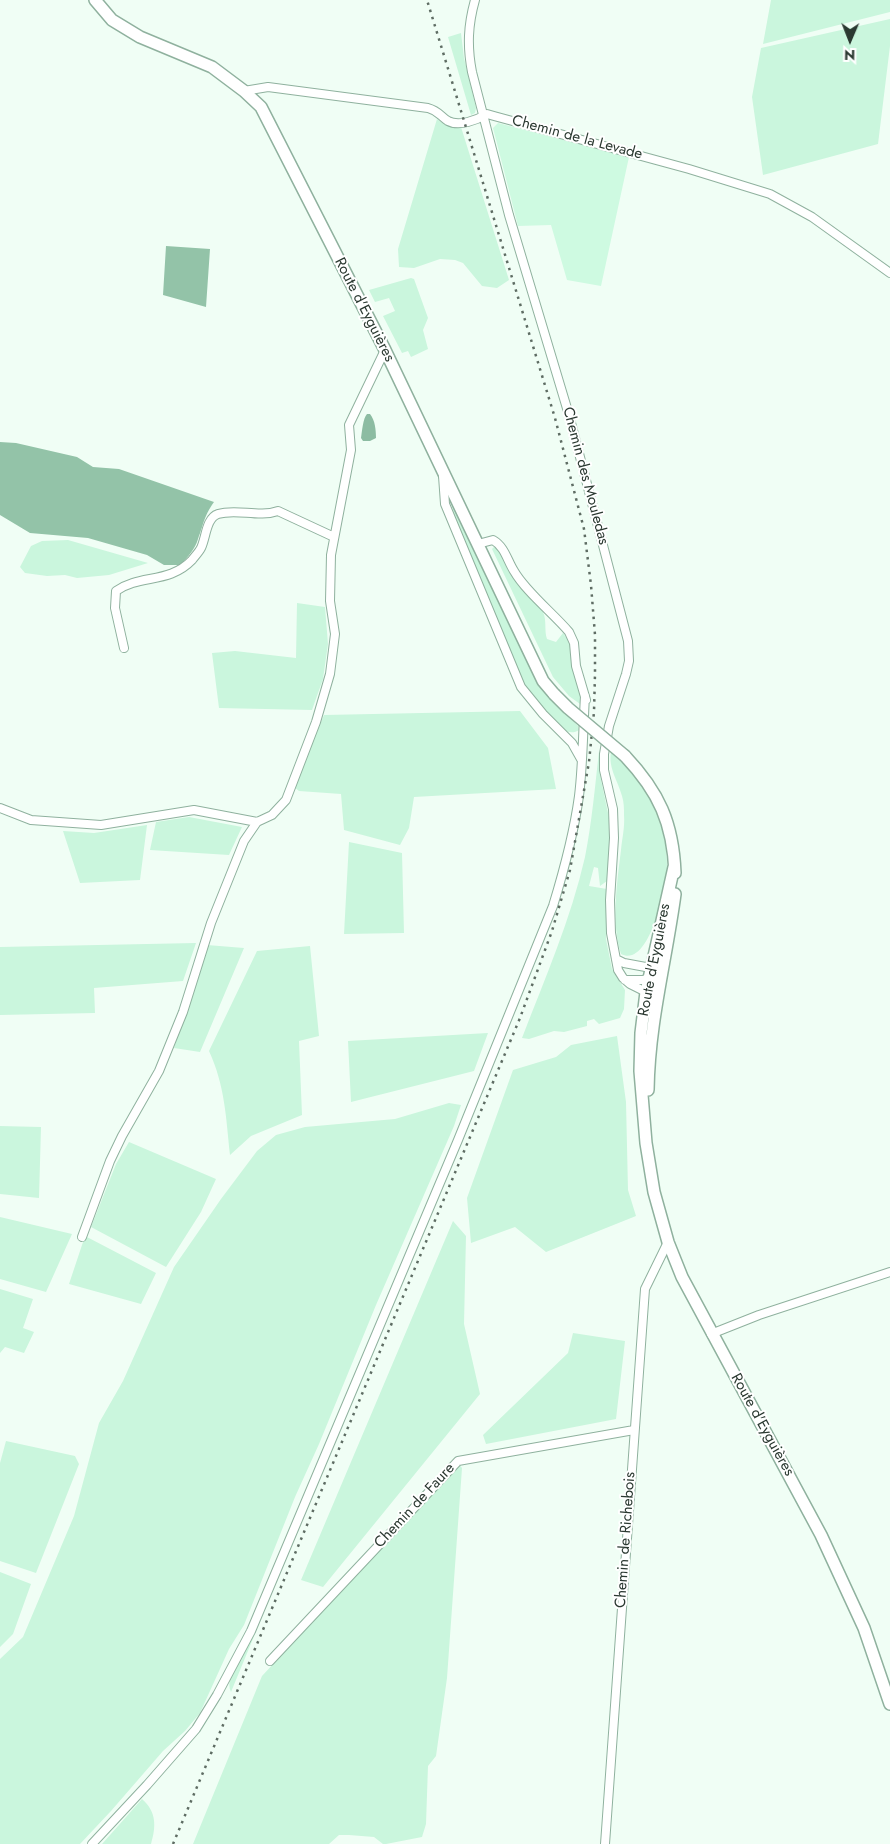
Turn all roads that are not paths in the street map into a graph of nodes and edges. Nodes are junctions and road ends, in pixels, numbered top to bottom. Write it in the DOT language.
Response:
graph roads {
  1 [pos="94,0"];
  2 [pos="475,0"];
  3 [pos="244,91"];
  4 [pos="484,116"];
  5 [pos="890,273"];
  6 [pos="385,350"];
  7 [pos="442,466"];
  8 [pos="334,537"];
  9 [pos="478,544"];
  10 [pos="124,648"];
  11 [pos="582,761"];
  12 [pos="0,808"];
  13 [pos="257,822"];
  14 [pos="616,959"];
  15 [pos="654,973"];
  16 [pos="625,980"];
  17 [pos="646,992"];
  18 [pos="646,1143"];
  19 [pos="82,1237"];
  20 [pos="668,1242"];
  21 [pos="890,1272"];
  22 [pos="711,1334"];
  23 [pos="634,1430"];
  24 [pos="270,1661"];
  25 [pos="890,1704"];
  26 [pos="92,1844"];
  27 [pos="605,1844"];
  1 -- 3 [label="main road, Route d'Eyguières"];
  2 -- 4 [label="street, Chemin des Mouledas"];
  3 -- 4 [label="street, Chemin de la Levade"];
  3 -- 6 [label="main road, Route d'Eyguières"];
  4 -- 5 [label="street, Chemin de la Levade"];
  4 -- 14 [label="street, Chemin des Mouledas"];
  6 -- 7 [label="main road, Route d'Eyguières"];
  6 -- 8 [label="street"];
  7 -- 9 [label="main road, Route d'Eyguières"];
  7 -- 11 [label="street"];
  8 -- 10 [label="street"];
  8 -- 13 [label="street"];
  9 -- 11 [label="street"];
  9 -- 15 [label="main road, Route d'Eyguières, bridge"];
  11 -- 26 [label="street"];
  12 -- 13 [label="street"];
  13 -- 19 [label="street"];
  14 -- 15 [label="street"];
  14 -- 16 [label="street, Chemin des Mouledas"];
  15 -- 16 [label="street"];
  15 -- 17 [label="main road, Route d'Eyguières"];
  15 -- 18 [label="main road, Route d'Eyguières"];
  16 -- 17 [label="street"];
  17 -- 18 [label="main road, Route d'Eyguières"];
  18 -- 20 [label="main road, Route d'Eyguières"];
  20 -- 22 [label="main road, Route d'Eyguières"];
  20 -- 23 [label="street, Chemin de Richebois"];
  21 -- 22 [label="street"];
  22 -- 25 [label="main road, Route d'Eyguières"];
  23 -- 24 [label="street, Chemin de Faure"];
  23 -- 27 [label="street, Chemin de Richebois"];
}
